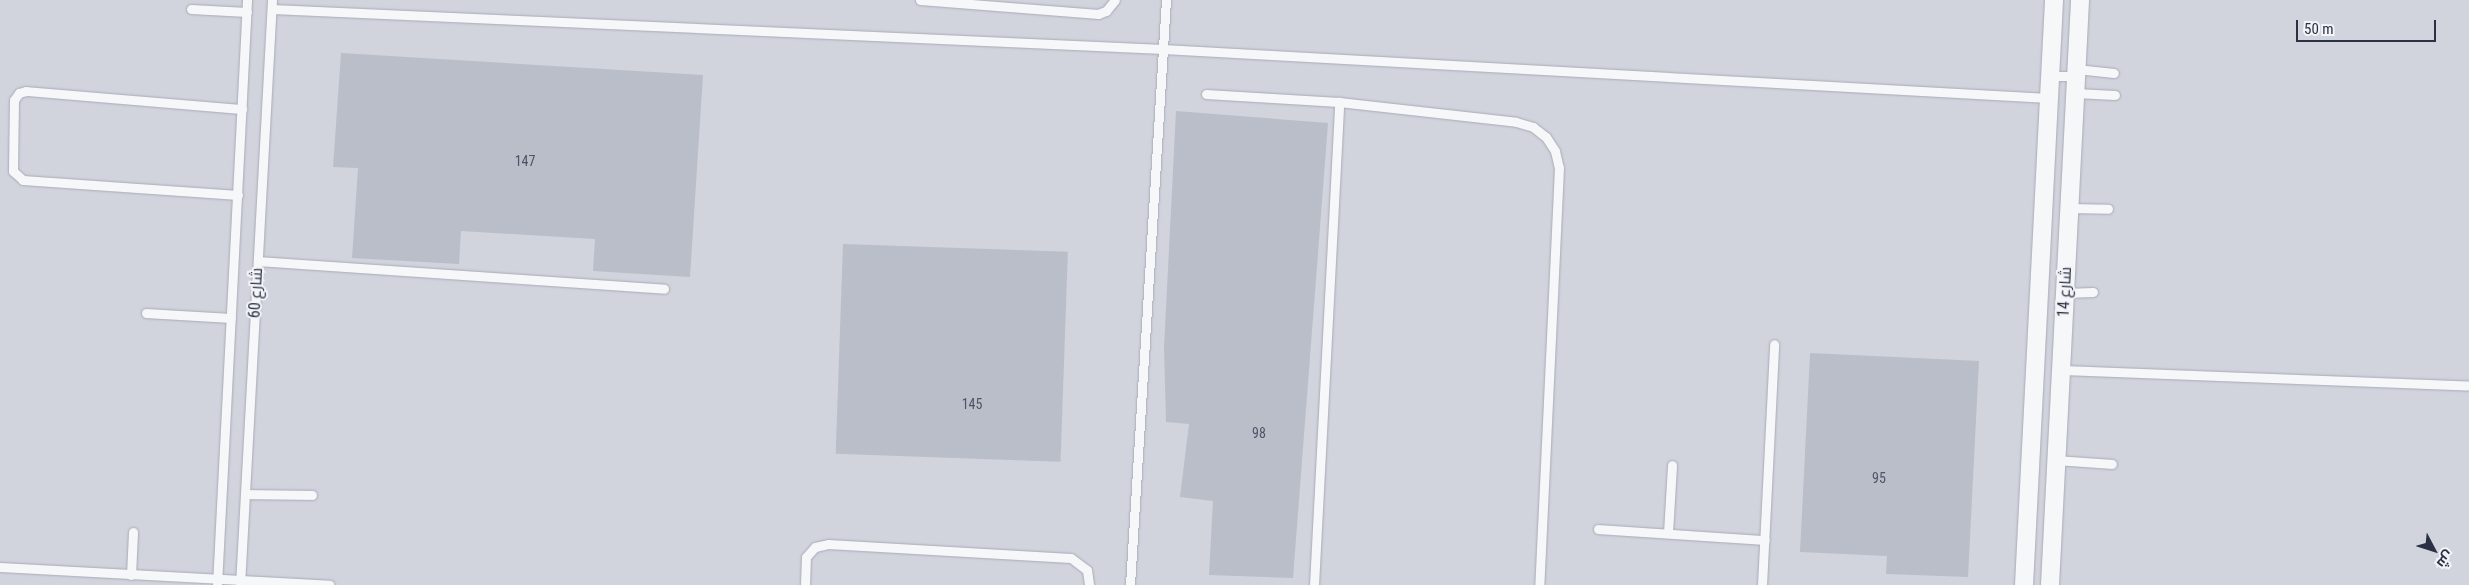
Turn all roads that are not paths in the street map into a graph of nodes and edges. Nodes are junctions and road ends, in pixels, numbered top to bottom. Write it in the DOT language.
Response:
graph roads {
  1 [pos="248,0"];
  2 [pos="920,0"];
  3 [pos="1115,0"];
  4 [pos="1166,0"];
  5 [pos="2054,0"];
  6 [pos="2080,0"];
  7 [pos="272,4"];
  8 [pos="191,9"];
  9 [pos="247,12"];
  10 [pos="1163,49"];
  11 [pos="2114,73"];
  12 [pos="2050,76"];
  13 [pos="2076,80"];
  14 [pos="1206,94"];
  15 [pos="2115,95"];
  16 [pos="2049,98"];
  17 [pos="1339,102"];
  18 [pos="242,109"];
  19 [pos="238,195"];
  20 [pos="2069,208"];
  21 [pos="2108,209"];
  22 [pos="258,261"];
  23 [pos="664,289"];
  24 [pos="2094,292"];
  25 [pos="2065,293"];
  26 [pos="146,313"];
  27 [pos="231,318"];
  28 [pos="1774,344"];
  29 [pos="2061,370"];
  30 [pos="2469,386"];
  31 [pos="2056,460"];
  32 [pos="2112,464"];
  33 [pos="1672,465"];
  34 [pos="245,494"];
  35 [pos="312,495"];
  36 [pos="1598,529"];
  37 [pos="133,532"];
  38 [pos="1668,534"];
  39 [pos="1765,540"];
  40 [pos="0,567"];
  41 [pos="130,574"];
  42 [pos="217,582"];
  43 [pos="240,583"];
  44 [pos="330,585"];
  45 [pos="804,585"];
  46 [pos="1089,585"];
  47 [pos="1130,585"];
  48 [pos="1314,585"];
  49 [pos="1539,585"];
  50 [pos="1762,585"];
  51 [pos="2024,585"];
  52 [pos="2050,585"];
  1 -- 9 [label="lane, شارع 60"];
  2 -- 3 [label="lane"];
  4 -- 10 [label="lane"];
  5 -- 12 [label="street, شارع 14"];
  6 -- 13 [label="street, شارع 14"];
  7 -- 10 [label="lane"];
  7 -- 22 [label="lane, شارع 60"];
  8 -- 9 [label="lane"];
  9 -- 18 [label="lane, شارع 60"];
  10 -- 16 [label="lane"];
  10 -- 47 [label="lane"];
  11 -- 13 [label="lane"];
  12 -- 13 [label="lane"];
  12 -- 16 [label="street, شارع 14"];
  13 -- 15 [label="lane"];
  13 -- 20 [label="street, شارع 14"];
  14 -- 17 [label="lane"];
  16 -- 51 [label="street, شارع 14"];
  17 -- 48 [label="lane"];
  17 -- 49 [label="lane"];
  18 -- 19 [label="lane, شارع 60"];
  18 -- 19 [label="lane"];
  19 -- 27 [label="lane, شارع 60"];
  20 -- 21 [label="lane"];
  20 -- 25 [label="street, شارع 14"];
  22 -- 23 [label="lane"];
  22 -- 34 [label="lane, شارع 60"];
  24 -- 25 [label="lane"];
  25 -- 29 [label="street, شارع 14"];
  26 -- 27 [label="lane"];
  27 -- 42 [label="lane, شارع 60"];
  28 -- 39 [label="lane"];
  29 -- 30 [label="lane"];
  29 -- 31 [label="street, شارع 14"];
  31 -- 32 [label="lane"];
  31 -- 52 [label="street, شارع 14"];
  33 -- 38 [label="lane"];
  34 -- 35 [label="lane"];
  34 -- 43 [label="lane, شارع 60"];
  36 -- 38 [label="lane"];
  37 -- 41 [label="lane"];
  38 -- 39 [label="lane"];
  39 -- 50 [label="lane"];
  40 -- 41 [label="lane"];
  41 -- 42 [label="lane"];
  42 -- 43 [label="lane"];
  43 -- 44 [label="lane"];
  45 -- 46 [label="lane"];
}
